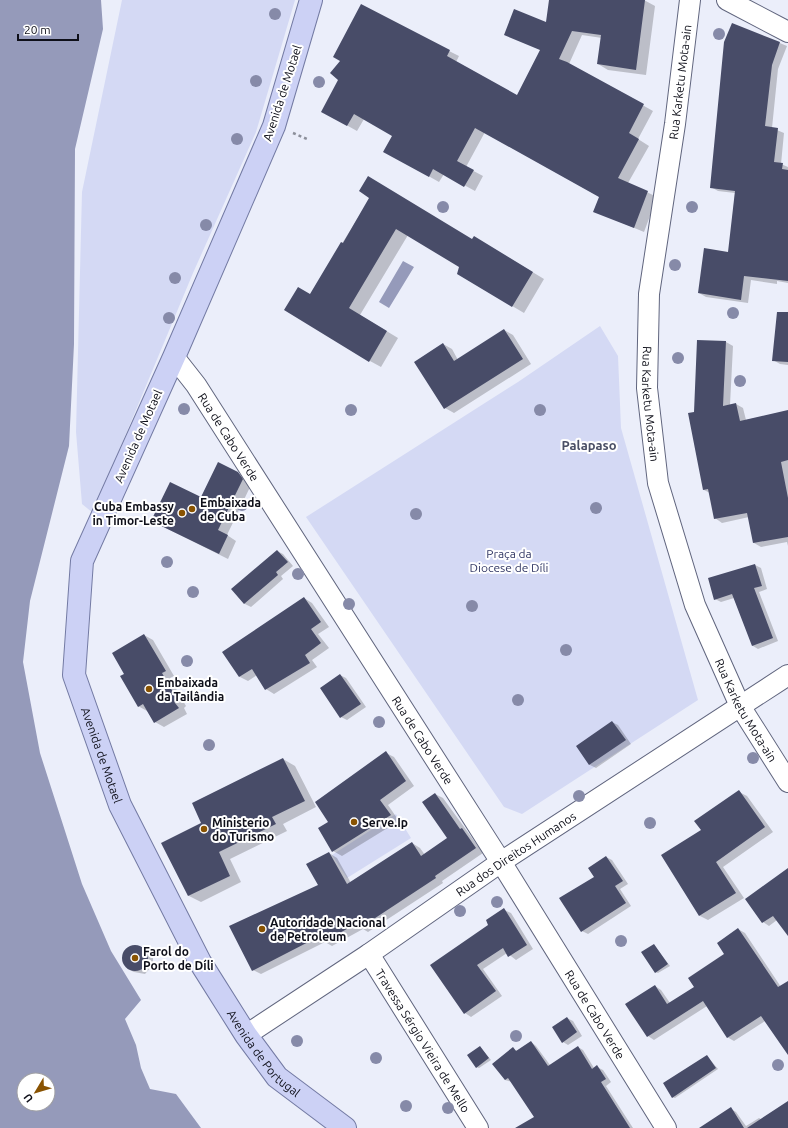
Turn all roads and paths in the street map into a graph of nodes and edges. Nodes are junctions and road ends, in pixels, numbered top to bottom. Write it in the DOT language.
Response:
graph roads {
  1 [pos="311,0"];
  2 [pos="690,0"];
  3 [pos="727,0"];
  4 [pos="788,32"];
  5 [pos="174,357"];
  6 [pos="788,675"];
  7 [pos="740,706"];
  8 [pos="788,782"];
  9 [pos="501,862"];
  10 [pos="368,954"];
  11 [pos="200,962"];
  12 [pos="246,1036"];
  13 [pos="345,1128"];
  14 [pos="478,1128"];
  15 [pos="666,1128"];
  1 -- 5 [label="main road, Avenida de Motael"];
  2 -- 7 [label="street, Rua Karketu Mota-ain"];
  3 -- 4 [label="street"];
  5 -- 9 [label="street, Rua de Cabo Verde"];
  5 -- 11 [label="main road, Avenida de Motael"];
  6 -- 7 [label="street, Rua dos Direitos Humanos"];
  7 -- 8 [label="street, Rua Karketu Mota-ain"];
  7 -- 9 [label="street, Rua dos Direitos Humanos"];
  9 -- 10 [label="street, Rua dos Direitos Humanos"];
  9 -- 15 [label="street, Rua de Cabo Verde"];
  10 -- 12 [label="street, Rua dos Direitos Humanos"];
  10 -- 14 [label="street, Travessa Sérgio Vieira de Mello"];
  11 -- 12 [label="main road, Avenida de Portugal"];
  12 -- 13 [label="main road, Avenida de Portugal"];
}
